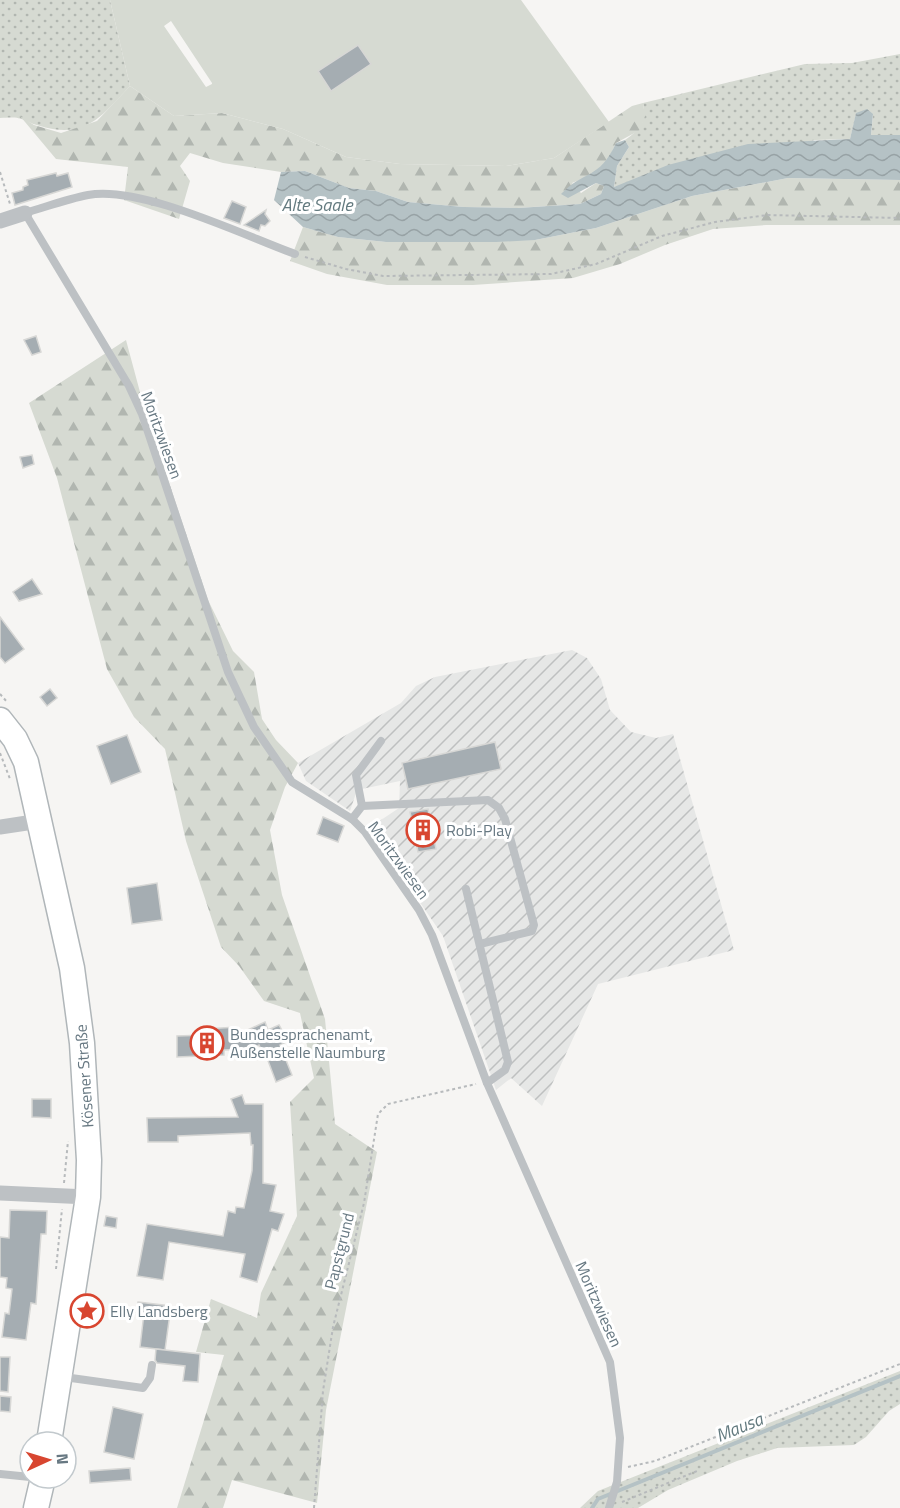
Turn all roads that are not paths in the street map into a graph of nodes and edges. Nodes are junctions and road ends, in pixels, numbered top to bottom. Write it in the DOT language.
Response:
graph roads {
  1 [pos="13,217"];
  2 [pos="295,254"];
  3 [pos="0,720"];
  4 [pos="381,741"];
  5 [pos="362,806"];
  6 [pos="352,819"];
  7 [pos="40,821"];
  8 [pos="0,827"];
  9 [pos="466,889"];
  10 [pos="480,944"];
  11 [pos="487,1083"];
  12 [pos="0,1193"];
  13 [pos="88,1197"];
  14 [pos="152,1365"];
  15 [pos="59,1376"];
  16 [pos="52,1430"];
  17 [pos="0,1474"];
  18 [pos="18,1476"];
  19 [pos="37,1490"];
  20 [pos="611,1504"];
  21 [pos="36,1508"];
  1 -- 2 [label="lane"];
  1 -- 6 [label="lane, Moritzwiesen"];
  3 -- 7 [label="main road, Kösener Straße"];
  4 -- 5 [label="lane"];
  5 -- 6 [label="lane"];
  5 -- 10 [label="lane"];
  6 -- 11 [label="lane, Moritzwiesen"];
  7 -- 8 [label="street"];
  7 -- 13 [label="main road, Kösener Straße"];
  9 -- 10 [label="lane"];
  10 -- 11 [label="lane"];
  11 -- 20 [label="lane, Moritzwiesen"];
  12 -- 13 [label="street"];
  13 -- 15 [label="main road, Kösener Straße"];
  14 -- 15 [label="lane"];
  15 -- 16 [label="main road, Kösener Straße"];
  17 -- 18 [label="lane"];
  19 -- 21 [label="main road"];
}
